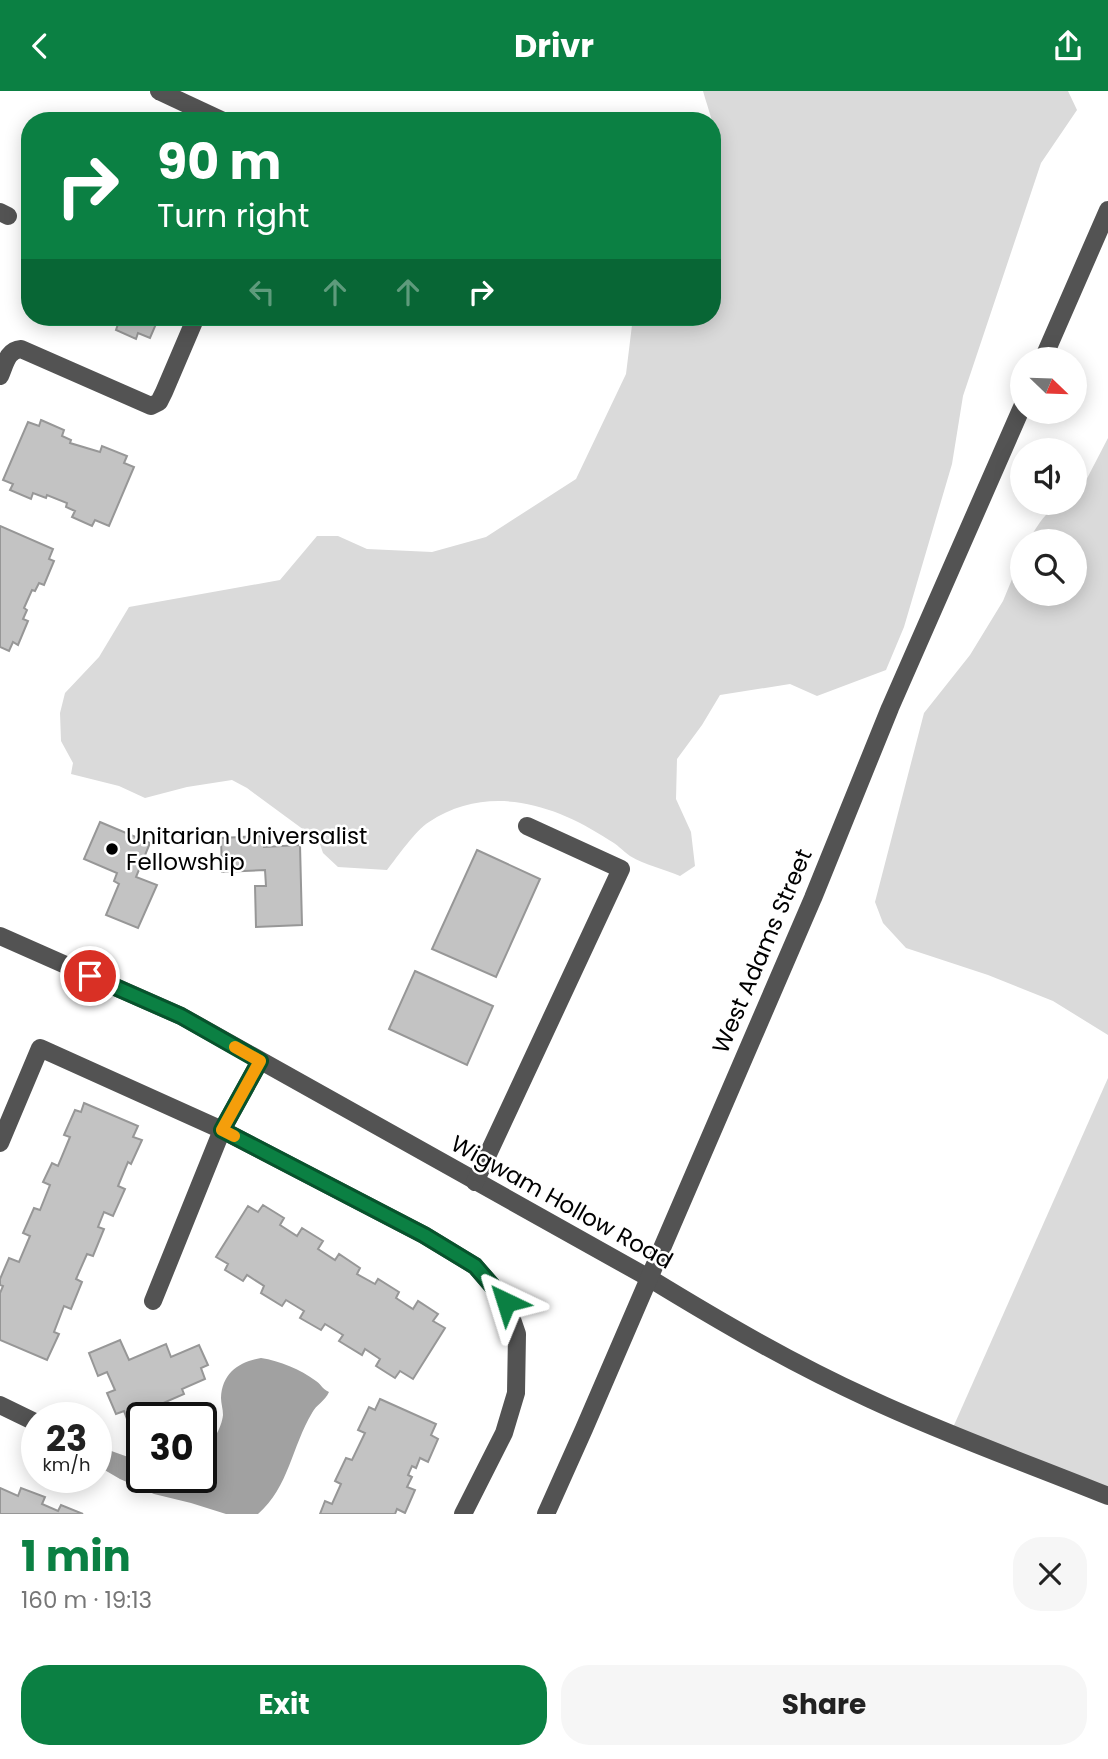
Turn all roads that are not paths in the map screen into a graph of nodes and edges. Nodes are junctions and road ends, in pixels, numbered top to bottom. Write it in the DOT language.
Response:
graph roads {
  1 [pos="159,91"];
  2 [pos="204,112"];
  3 [pos="1108,210"];
  4 [pos="192,326"];
  5 [pos="1048,347"];
  6 [pos="0,376"];
  7 [pos="1015,424"];
  8 [pos="527,826"];
  9 [pos="0,936"];
  10 [pos="260,1061"];
  11 [pos="222,1130"];
  12 [pos="0,1143"];
  13 [pos="475,1182"];
  14 [pos="649,1278"];
  15 [pos="153,1301"];
  16 [pos="0,1405"];
  17 [pos="21,1415"];
  18 [pos="1108,1496"];
  19 [pos="463,1514"];
  20 [pos="546,1514"];
  1 -- 2 [label="street"];
  3 -- 5 [label="street"];
  4 -- 6 [label="street"];
  7 -- 14 [label="street, West Adams Street"];
  8 -- 13 [label="street"];
  9 -- 10 [label="street, Wigwam Hollow Road"];
  10 -- 11 [label="street"];
  10 -- 13 [label="street, Wigwam Hollow Road"];
  11 -- 12 [label="street"];
  11 -- 15 [label="street"];
  11 -- 19 [label="street"];
  13 -- 14 [label="street, Wigwam Hollow Road"];
  14 -- 18 [label="street, Wigwam Hollow Road"];
  14 -- 20 [label="street, West Adams Street"];
  16 -- 17 [label="street"];
}
